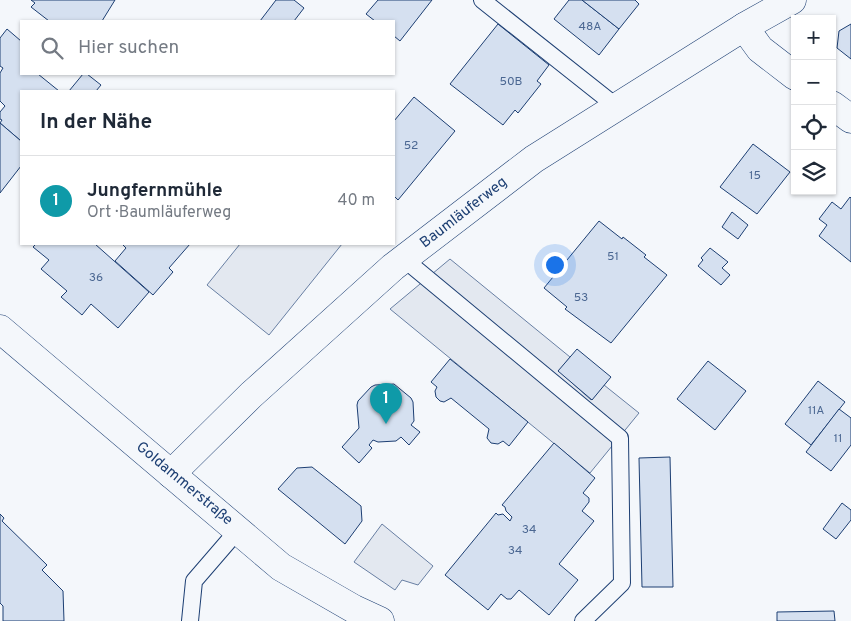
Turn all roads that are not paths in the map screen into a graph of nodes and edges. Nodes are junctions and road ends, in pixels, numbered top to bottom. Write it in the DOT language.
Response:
graph roads {
  1 [pos="482,0"];
  2 [pos="792,0"];
  3 [pos="744,27"];
  4 [pos="791,73"];
  5 [pos="617,107"];
  6 [pos="836,108"];
  7 [pos="851,120"];
  8 [pos="404,259"];
  9 [pos="0,329"];
  10 [pos="171,474"];
  11 [pos="238,530"];
  12 [pos="190,621"];
  13 [pos="380,621"];
  14 [pos="583,621"];
  1 -- 5 [label="lane"];
  2 -- 3 [label="street, Baumläuferweg"];
  3 -- 4 [label="street"];
  3 -- 5 [label="street, Baumläuferweg"];
  5 -- 8 [label="street, Baumläuferweg"];
  6 -- 7 [label="street"];
  8 -- 10 [label="street, Baumläuferweg"];
  8 -- 14 [label="lane"];
  9 -- 10 [label="street, Goldammerstraße"];
  10 -- 11 [label="street, Goldammerstraße"];
  11 -- 12 [label="lane"];
  11 -- 13 [label="street, Goldammerstraße"];
}
